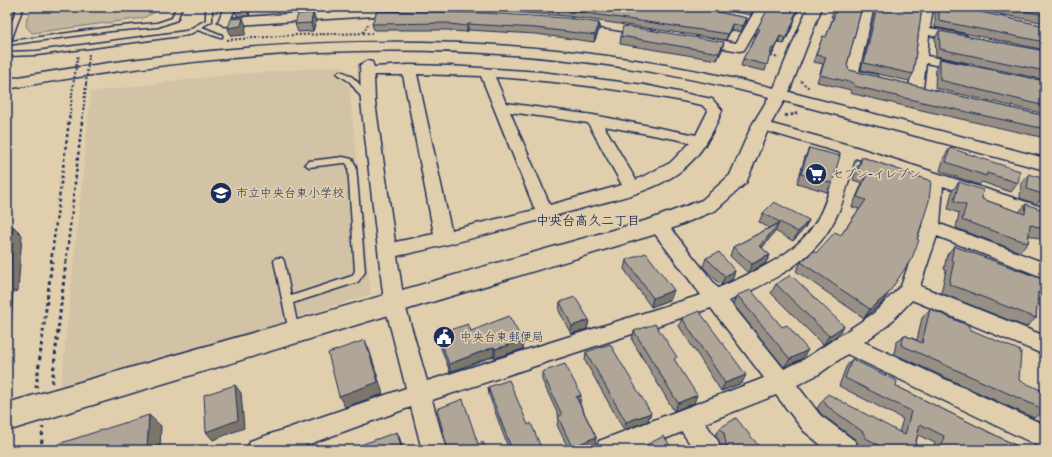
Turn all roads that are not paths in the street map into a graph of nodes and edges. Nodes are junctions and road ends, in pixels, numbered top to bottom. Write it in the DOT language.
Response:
graph roads {
  1 [pos="16,7"];
  2 [pos="20,7"];
  3 [pos="178,7"];
  4 [pos="209,7"];
  5 [pos="230,7"];
  6 [pos="763,7"];
  7 [pos="815,7"];
  8 [pos="868,7"];
  9 [pos="927,7"];
  10 [pos="7,8"];
  11 [pos="374,10"];
  12 [pos="412,14"];
  13 [pos="568,14"];
  14 [pos="740,18"];
  15 [pos="755,21"];
  16 [pos="198,28"];
  17 [pos="924,30"];
  18 [pos="660,33"];
  19 [pos="220,36"];
  20 [pos="688,38"];
  21 [pos="977,41"];
  22 [pos="7,43"];
  23 [pos="7,54"];
  24 [pos="920,58"];
  25 [pos="409,69"];
  26 [pos="975,69"];
  27 [pos="486,72"];
  28 [pos="340,73"];
  29 [pos="7,76"];
  30 [pos="783,78"];
  31 [pos="888,81"];
  32 [pos="7,84"];
  33 [pos="902,85"];
  34 [pos="916,88"];
  35 [pos="932,92"];
  36 [pos="368,102"];
  37 [pos="500,106"];
  38 [pos="593,119"];
  39 [pos="761,125"];
  40 [pos="699,141"];
  41 [pos="850,150"];
  42 [pos="1045,153"];
  43 [pos="309,164"];
  44 [pos="1045,164"];
  45 [pos="936,177"];
  46 [pos="632,188"];
  47 [pos="545,213"];
  48 [pos="1045,214"];
  49 [pos="658,225"];
  50 [pos="931,227"];
  51 [pos="444,239"];
  52 [pos="388,251"];
  53 [pos="279,261"];
  54 [pos="1045,271"];
  55 [pos="909,290"];
  56 [pos="716,298"];
  57 [pos="288,301"];
  58 [pos="394,302"];
  59 [pos="294,332"];
  60 [pos="847,344"];
  61 [pos="1045,346"];
  62 [pos="781,382"];
  63 [pos="418,394"];
  64 [pos="7,417"];
  65 [pos="688,420"];
  66 [pos="1045,437"];
  67 [pos="259,450"];
  68 [pos="434,450"];
  69 [pos="608,450"];
  70 [pos="709,450"];
  71 [pos="846,450"];
  1 -- 10 [label="lane"];
  2 -- 22 [label="lane"];
  3 -- 22 [label="lane"];
  4 -- 16 [label="lane"];
  5 -- 11 [label="street"];
  6 -- 15 [label="street"];
  7 -- 30 [label="street"];
  8 -- 31 [label="street"];
  9 -- 17 [label="street"];
  11 -- 12 [label="street"];
  13 -- 18 [label="street"];
  14 -- 15 [label="street"];
  15 -- 20 [label="street"];
  16 -- 19 [label="lane"];
  16 -- 23 [label="lane"];
  17 -- 21 [label="street"];
  17 -- 24 [label="street"];
  24 -- 26 [label="street"];
  24 -- 34 [label="street"];
  25 -- 27 [label="street"];
  25 -- 36 [label="street"];
  25 -- 51 [label="street"];
  27 -- 37 [label="street"];
  27 -- 40 [label="street"];
  28 -- 36 [label="lane"];
  29 -- 30 [label="street"];
  30 -- 32 [label="street"];
  30 -- 39 [label="street"];
  30 -- 42 [label="street"];
  30 -- 44 [label="street"];
  33 -- 34 [label="street"];
  34 -- 35 [label="street"];
  36 -- 52 [label="street"];
  37 -- 38 [label="street"];
  37 -- 47 [label="street"];
  38 -- 40 [label="street"];
  38 -- 46 [label="street"];
  39 -- 41 [label="street"];
  39 -- 49 [label="street"];
  40 -- 46 [label="street"];
  41 -- 45 [label="street"];
  41 -- 56 [label="street"];
  43 -- 57 [label="lane"];
  45 -- 48 [label="street"];
  45 -- 50 [label="street"];
  46 -- 47 [label="street"];
  47 -- 51 [label="street"];
  49 -- 56 [label="street"];
  49 -- 58 [label="street"];
  50 -- 54 [label="street"];
  50 -- 55 [label="street"];
  51 -- 52 [label="street"];
  52 -- 58 [label="street"];
  53 -- 57 [label="lane"];
  55 -- 60 [label="street"];
  55 -- 61 [label="street"];
  56 -- 62 [label="street"];
  56 -- 63 [label="street"];
  57 -- 59 [label="lane"];
  58 -- 59 [label="street"];
  58 -- 63 [label="street"];
  59 -- 64 [label="street"];
  60 -- 62 [label="street"];
  60 -- 66 [label="street"];
  62 -- 65 [label="street"];
  62 -- 71 [label="street"];
  63 -- 67 [label="street"];
  63 -- 68 [label="street"];
  65 -- 69 [label="street"];
  65 -- 70 [label="street"];
}
